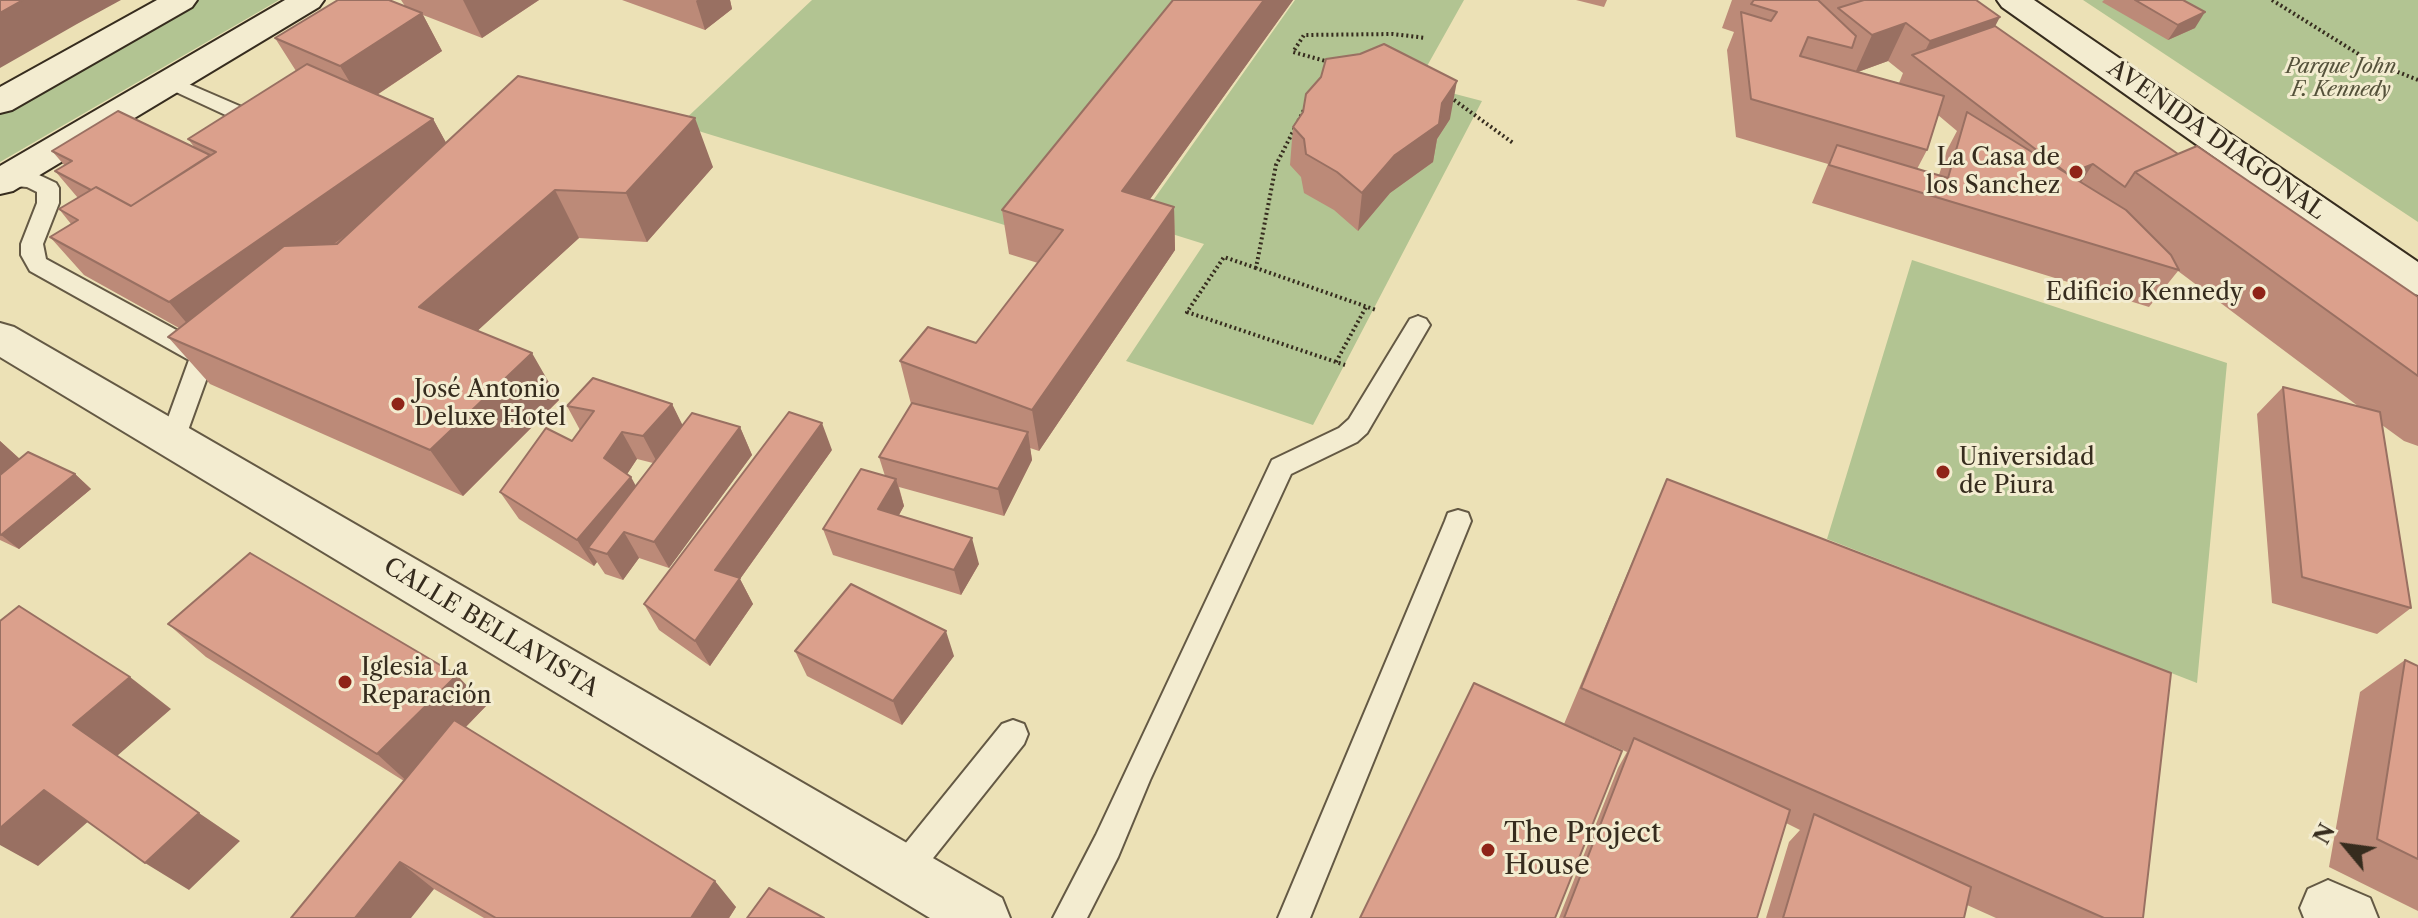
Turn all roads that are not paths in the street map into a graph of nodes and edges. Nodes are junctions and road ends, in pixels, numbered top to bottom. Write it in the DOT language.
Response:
graph roads {
  1 [pos="181,0"];
  2 [pos="2013,0"];
  3 [pos="311,7"];
  4 [pos="170,82"];
  5 [pos="0,102"];
  6 [pos="267,127"];
  7 [pos="3,180"];
  8 [pos="2418,281"];
  9 [pos="1418,325"];
  10 [pos="232,335"];
  11 [pos="0,338"];
  12 [pos="203,356"];
  13 [pos="173,440"];
  14 [pos="1458,521"];
  15 [pos="1013,734"];
  16 [pos="903,871"];
  17 [pos="982,918"];
  18 [pos="1069,918"];
  19 [pos="1294,918"];
  1 -- 5 [label="main road"];
  2 -- 8 [label="main road, AVENIDA DIAGONAL"];
  3 -- 4 [label="main road"];
  4 -- 6 [label="lane"];
  4 -- 7 [label="main road"];
  7 -- 12 [label="lane"];
  9 -- 18 [label="lane"];
  10 -- 12 [label="lane"];
  11 -- 13 [label="main road, CALLE BELLAVISTA"];
  12 -- 13 [label="lane"];
  13 -- 16 [label="main road, CALLE BELLAVISTA"];
  14 -- 19 [label="lane"];
  15 -- 16 [label="lane"];
  16 -- 17 [label="main road, CALLE BELLAVISTA"];
}
